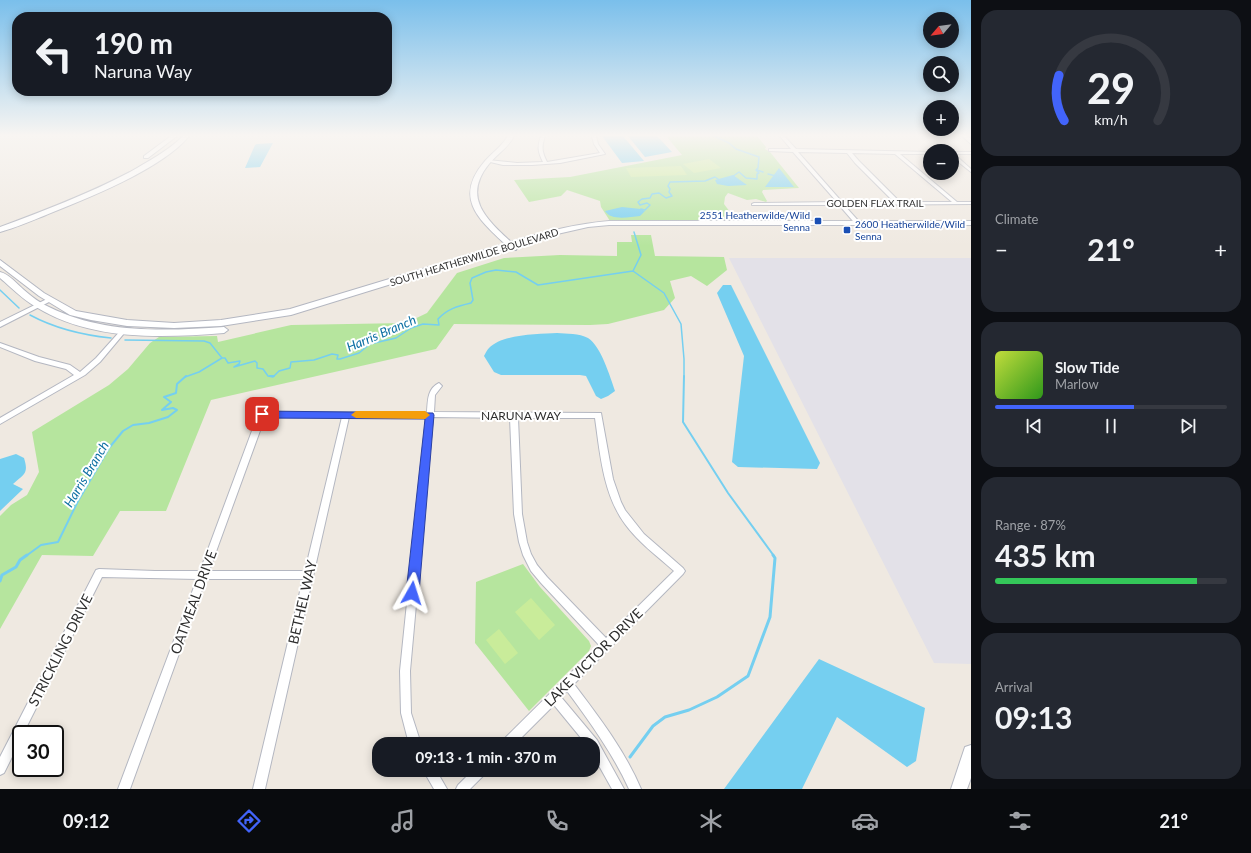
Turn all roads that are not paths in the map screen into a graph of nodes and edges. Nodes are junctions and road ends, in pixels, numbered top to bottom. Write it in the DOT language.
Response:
graph roads {
  1 [pos="117,173"];
  2 [pos="132,173"];
  3 [pos="479,173"];
  4 [pos="814,173"];
  5 [pos="868,173"];
  6 [pos="920,173"];
  7 [pos="71,196"];
  8 [pos="956,203"];
  9 [pos="971,203"];
  10 [pos="754,204"];
  11 [pos="840,204"];
  12 [pos="898,204"];
  13 [pos="0,223"];
  14 [pos="971,223"];
  15 [pos="859,225"];
  16 [pos="0,226"];
  17 [pos="971,228"];
  18 [pos="0,230"];
  19 [pos="512,247"];
  20 [pos="0,262"];
  21 [pos="0,274"];
  22 [pos="47,299"];
  23 [pos="37,305"];
  24 [pos="325,305"];
  25 [pos="0,320"];
  26 [pos="0,326"];
  27 [pos="124,330"];
  28 [pos="0,345"];
  29 [pos="79,375"];
  30 [pos="439,386"];
  31 [pos="262,414"];
  32 [pos="346,415"];
  33 [pos="430,415"];
  34 [pos="514,415"];
  35 [pos="0,421"];
  36 [pos="680,571"];
  37 [pos="203,575"];
  38 [pos="309,575"];
  39 [pos="605,645"];
  40 [pos="567,683"];
  41 [pos="554,696"];
  42 [pos="413,737"];
  43 [pos="514,737"];
  44 [pos="588,737"];
  45 [pos="971,753"];
  46 [pos="600,757"];
  47 [pos="0,769"];
  48 [pos="433,777"];
  49 [pos="474,777"];
  50 [pos="124,789"];
  51 [pos="259,789"];
  52 [pos="441,789"];
  53 [pos="462,789"];
  54 [pos="618,789"];
  55 [pos="636,789"];
  56 [pos="959,789"];
  1 -- 7 [label="main road"];
  2 -- 18 [label="main road"];
  3 -- 19 [label="main road"];
  4 -- 11 [label="street"];
  5 -- 12 [label="street"];
  6 -- 8 [label="street"];
  7 -- 13 [label="main road"];
  7 -- 16 [label="main road"];
  8 -- 9 [label="street, GOLDEN FLAX TRAIL"];
  8 -- 12 [label="street, GOLDEN FLAX TRAIL"];
  10 -- 11 [label="street, GOLDEN FLAX TRAIL"];
  11 -- 12 [label="street, GOLDEN FLAX TRAIL"];
  11 -- 15 [label="street"];
  14 -- 15 [label="main road, SOUTH HEATHERWILDE BOULEVARD"];
  15 -- 17 [label="main road, SOUTH HEATHERWILDE BOULEVARD"];
  15 -- 19 [label="main road, SOUTH HEATHERWILDE BOULEVARD"];
  19 -- 24 [label="main road, SOUTH HEATHERWILDE BOULEVARD"];
  20 -- 22 [label="main road, SOUTH HEATHERWILDE BOULEVARD"];
  21 -- 23 [label="main road, SOUTH HEATHERWILDE BOULEVARD"];
  22 -- 23 [label="street"];
  22 -- 24 [label="main road, SOUTH HEATHERWILDE BOULEVARD"];
  23 -- 25 [label="street"];
  23 -- 26 [label="street"];
  23 -- 27 [label="main road, SOUTH HEATHERWILDE BOULEVARD"];
  24 -- 27 [label="main road, SOUTH HEATHERWILDE BOULEVARD"];
  27 -- 29 [label="street"];
  28 -- 29 [label="street"];
  29 -- 35 [label="street"];
  30 -- 33 [label="street"];
  31 -- 32 [label="street, NARUNA WAY"];
  31 -- 37 [label="street, OATMEAL DRIVE"];
  32 -- 33 [label="street, NARUNA WAY"];
  32 -- 38 [label="street, BETHEL WAY"];
  33 -- 34 [label="street, NARUNA WAY"];
  33 -- 42 [label="street"];
  34 -- 36 [label="street, NARUNA WAY"];
  34 -- 39 [label="street"];
  36 -- 39 [label="street, LAKE VICTOR DRIVE"];
  37 -- 38 [label="street"];
  37 -- 47 [label="street, STRICKLING DRIVE"];
  37 -- 50 [label="street, OATMEAL DRIVE"];
  38 -- 51 [label="street, BETHEL WAY"];
  39 -- 40 [label="street, LAKE VICTOR DRIVE"];
  40 -- 41 [label="street, LAKE VICTOR DRIVE"];
  40 -- 55 [label="street"];
  41 -- 43 [label="street, LAKE VICTOR DRIVE"];
  41 -- 44 [label="street"];
  45 -- 56 [label="main road"];
  46 -- 54 [label="street"];
  48 -- 52 [label="street"];
  49 -- 53 [label="street"];
}
